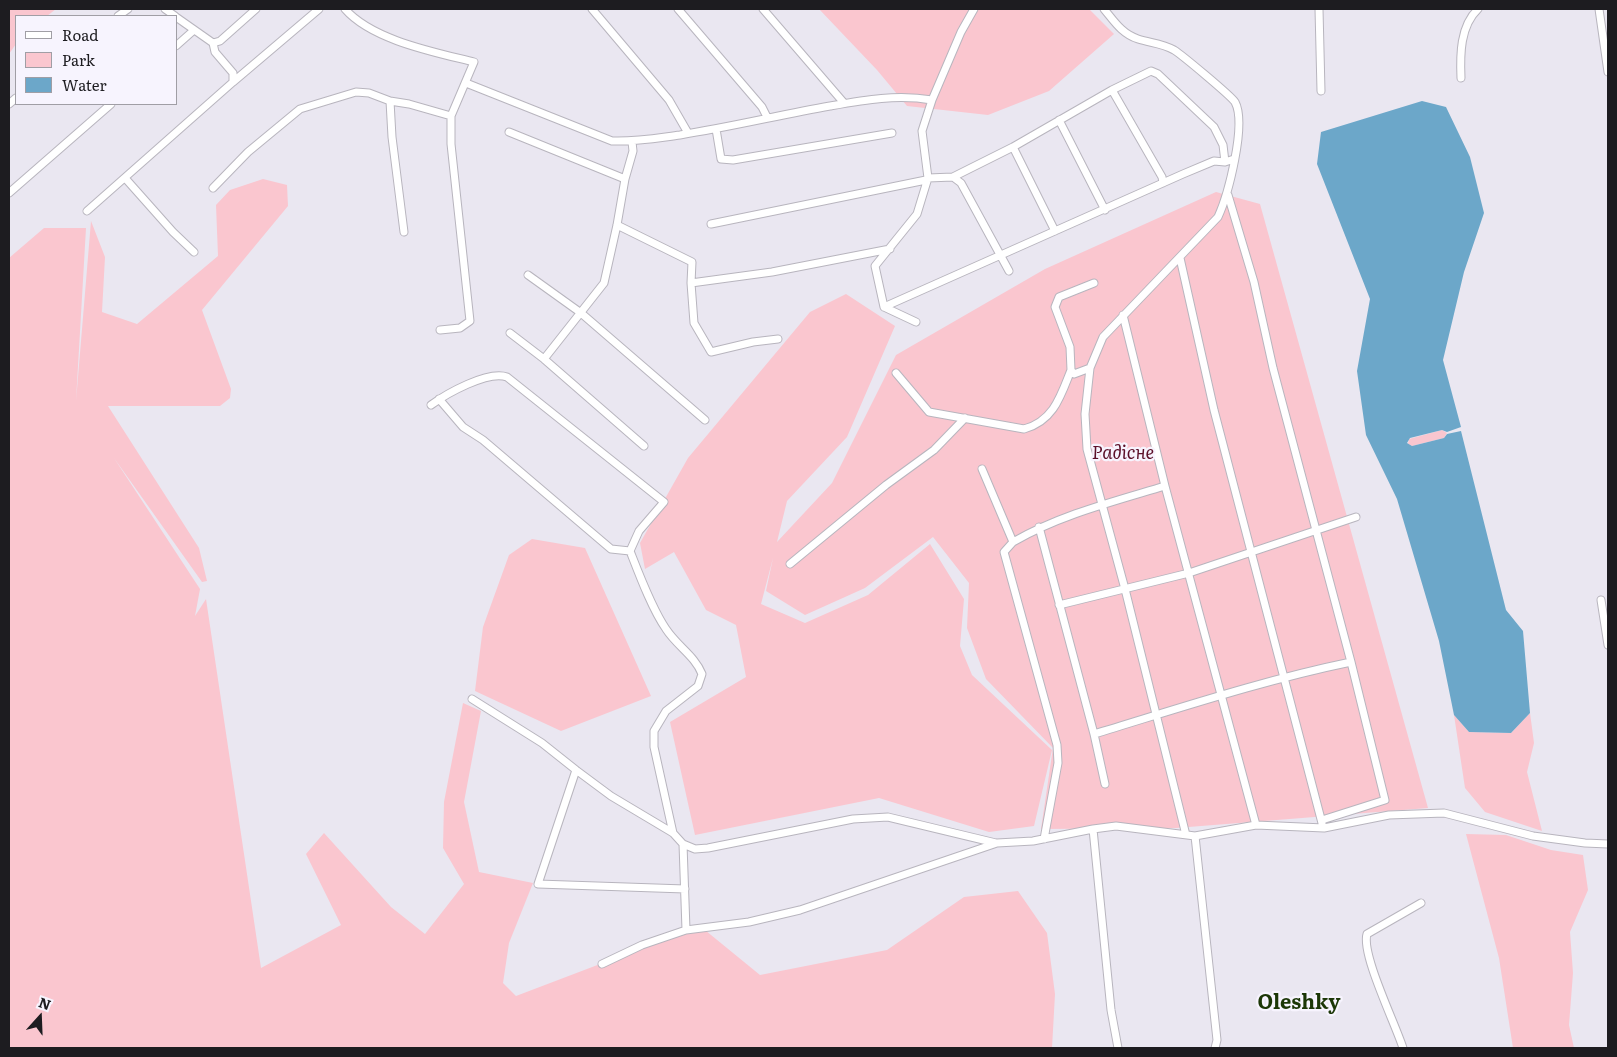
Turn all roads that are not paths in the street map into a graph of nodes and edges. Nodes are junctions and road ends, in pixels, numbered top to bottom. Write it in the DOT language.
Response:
graph roads {
  1 [pos="256,9"];
  2 [pos="320,9"];
  3 [pos="345,9"];
  4 [pos="592,9"];
  5 [pos="678,9"];
  6 [pos="763,9"];
  7 [pos="974,9"];
  8 [pos="1104,9"];
  9 [pos="1320,9"];
  10 [pos="1478,9"];
  11 [pos="1599,9"];
  12 [pos="178,18"];
  13 [pos="194,30"];
  14 [pos="213,43"];
  15 [pos="178,44"];
  16 [pos="1608,72"];
  17 [pos="1461,78"];
  18 [pos="233,82"];
  19 [pos="466,83"];
  20 [pos="1112,90"];
  21 [pos="1321,92"];
  22 [pos="932,100"];
  23 [pos="390,102"];
  24 [pos="844,103"];
  25 [pos="110,105"];
  26 [pos="451,116"];
  27 [pos="767,117"];
  28 [pos="1059,120"];
  29 [pos="716,129"];
  30 [pos="509,132"];
  31 [pos="688,133"];
  32 [pos="892,133"];
  33 [pos="632,142"];
  34 [pos="1013,147"];
  35 [pos="1234,159"];
  36 [pos="1225,162"];
  37 [pos="953,177"];
  38 [pos="125,178"];
  39 [pos="625,179"];
  40 [pos="927,179"];
  41 [pos="1163,183"];
  42 [pos="213,188"];
  43 [pos="9,193"];
  44 [pos="1228,195"];
  45 [pos="1105,210"];
  46 [pos="87,211"];
  47 [pos="617,224"];
  48 [pos="711,224"];
  49 [pos="1055,230"];
  50 [pos="404,232"];
  51 [pos="891,249"];
  52 [pos="194,252"];
  53 [pos="1001,256"];
  54 [pos="1180,258"];
  55 [pos="1009,270"];
  56 [pos="528,275"];
  57 [pos="691,283"];
  58 [pos="1094,283"];
  59 [pos="884,307"];
  60 [pos="581,313"];
  61 [pos="1123,315"];
  62 [pos="916,322"];
  63 [pos="440,330"];
  64 [pos="510,333"];
  65 [pos="778,339"];
  66 [pos="544,359"];
  67 [pos="1090,368"];
  68 [pos="1071,370"];
  69 [pos="896,373"];
  70 [pos="440,399"];
  71 [pos="430,406"];
  72 [pos="965,418"];
  73 [pos="705,420"];
  74 [pos="644,446"];
  75 [pos="982,469"];
  76 [pos="1165,486"];
  77 [pos="1102,504"];
  78 [pos="1356,517"];
  79 [pos="1039,527"];
  80 [pos="1316,530"];
  81 [pos="1012,542"];
  82 [pos="630,551"];
  83 [pos="1252,552"];
  84 [pos="790,564"];
  85 [pos="1189,574"];
  86 [pos="1125,589"];
  87 [pos="1601,600"];
  88 [pos="1059,606"];
  89 [pos="1608,645"];
  90 [pos="1351,662"];
  91 [pos="1285,676"];
  92 [pos="1221,694"];
  93 [pos="472,699"];
  94 [pos="1156,715"];
  95 [pos="1094,734"];
  96 [pos="576,770"];
  97 [pos="1105,784"];
  98 [pos="1322,820"];
  99 [pos="1256,825"];
  100 [pos="1324,828"];
  101 [pos="1092,829"];
  102 [pos="673,833"];
  103 [pos="1186,835"];
  104 [pos="1195,836"];
  105 [pos="1044,839"];
  106 [pos="997,843"];
  107 [pos="683,844"];
  108 [pos="1608,844"];
  109 [pos="686,889"];
  110 [pos="1421,903"];
  111 [pos="686,930"];
  112 [pos="602,964"];
  113 [pos="1118,1048"];
  114 [pos="1215,1048"];
  115 [pos="1403,1048"];
  1 -- 14 [label="street"];
  2 -- 18 [label="street"];
  3 -- 19 [label="street"];
  4 -- 31 [label="street"];
  5 -- 27 [label="street"];
  6 -- 24 [label="street"];
  7 -- 22 [label="street"];
  8 -- 35 [label="street"];
  9 -- 21 [label="street"];
  10 -- 17 [label="street"];
  11 -- 16 [label="street"];
  12 -- 13 [label="street"];
  13 -- 14 [label="street"];
  13 -- 15 [label="street"];
  14 -- 18 [label="street"];
  18 -- 38 [label="street"];
  19 -- 26 [label="street"];
  19 -- 33 [label="street"];
  20 -- 28 [label="street"];
  20 -- 36 [label="street"];
  20 -- 41 [label="street"];
  22 -- 24 [label="street"];
  22 -- 40 [label="street"];
  23 -- 26 [label="street"];
  23 -- 42 [label="street"];
  23 -- 50 [label="street"];
  24 -- 27 [label="street"];
  25 -- 43 [label="street"];
  26 -- 63 [label="street"];
  27 -- 29 [label="street"];
  28 -- 34 [label="street"];
  28 -- 45 [label="street"];
  29 -- 31 [label="street"];
  29 -- 32 [label="street"];
  30 -- 39 [label="street"];
  31 -- 33 [label="street"];
  33 -- 39 [label="street"];
  34 -- 37 [label="street"];
  34 -- 49 [label="street"];
  35 -- 36 [label="street"];
  35 -- 44 [label="street"];
  36 -- 41 [label="street"];
  37 -- 40 [label="street"];
  37 -- 53 [label="street"];
  38 -- 46 [label="street"];
  38 -- 52 [label="street"];
  39 -- 47 [label="street"];
  40 -- 48 [label="street"];
  40 -- 51 [label="street"];
  41 -- 45 [label="street"];
  44 -- 54 [label="street"];
  44 -- 80 [label="street"];
  45 -- 49 [label="street"];
  47 -- 57 [label="street"];
  47 -- 60 [label="street"];
  49 -- 53 [label="street"];
  51 -- 57 [label="street"];
  51 -- 59 [label="street"];
  53 -- 55 [label="street"];
  53 -- 59 [label="street"];
  54 -- 61 [label="street"];
  54 -- 83 [label="street"];
  56 -- 60 [label="street"];
  57 -- 65 [label="street"];
  58 -- 68 [label="street"];
  59 -- 62 [label="street"];
  60 -- 66 [label="street"];
  60 -- 73 [label="street"];
  61 -- 67 [label="street"];
  61 -- 76 [label="street"];
  64 -- 66 [label="street"];
  66 -- 74 [label="street"];
  67 -- 68 [label="street"];
  67 -- 77 [label="street"];
  68 -- 72 [label="street"];
  69 -- 72 [label="street"];
  70 -- 71 [label="street"];
  70 -- 82 [label="street"];
  70 -- 82 [label="street"];
  72 -- 84 [label="street"];
  75 -- 81 [label="street"];
  76 -- 77 [label="street"];
  76 -- 85 [label="street"];
  77 -- 79 [label="street"];
  77 -- 86 [label="street"];
  78 -- 80 [label="street"];
  79 -- 81 [label="street"];
  79 -- 88 [label="street"];
  80 -- 83 [label="street"];
  80 -- 90 [label="street"];
  81 -- 105 [label="street"];
  82 -- 102 [label="street"];
  83 -- 85 [label="street"];
  83 -- 91 [label="street"];
  85 -- 86 [label="street"];
  85 -- 92 [label="street"];
  86 -- 88 [label="street"];
  86 -- 94 [label="street"];
  87 -- 89 [label="street"];
  88 -- 95 [label="street"];
  90 -- 91 [label="street"];
  90 -- 98 [label="street"];
  91 -- 92 [label="street"];
  91 -- 98 [label="street"];
  92 -- 94 [label="street"];
  92 -- 99 [label="street"];
  93 -- 96 [label="street"];
  94 -- 95 [label="street"];
  94 -- 103 [label="street"];
  95 -- 97 [label="street"];
  96 -- 102 [label="street"];
  96 -- 109 [label="street"];
  98 -- 100 [label="street"];
  99 -- 100 [label="street"];
  99 -- 104 [label="street"];
  100 -- 108 [label="street"];
  101 -- 103 [label="street"];
  101 -- 105 [label="street"];
  101 -- 113 [label="street"];
  102 -- 107 [label="street"];
  103 -- 104 [label="street"];
  104 -- 114 [label="street"];
  105 -- 106 [label="street"];
  106 -- 107 [label="street"];
  106 -- 111 [label="street"];
  107 -- 109 [label="street"];
  109 -- 111 [label="street"];
  110 -- 115 [label="street"];
  111 -- 112 [label="street"];
}
